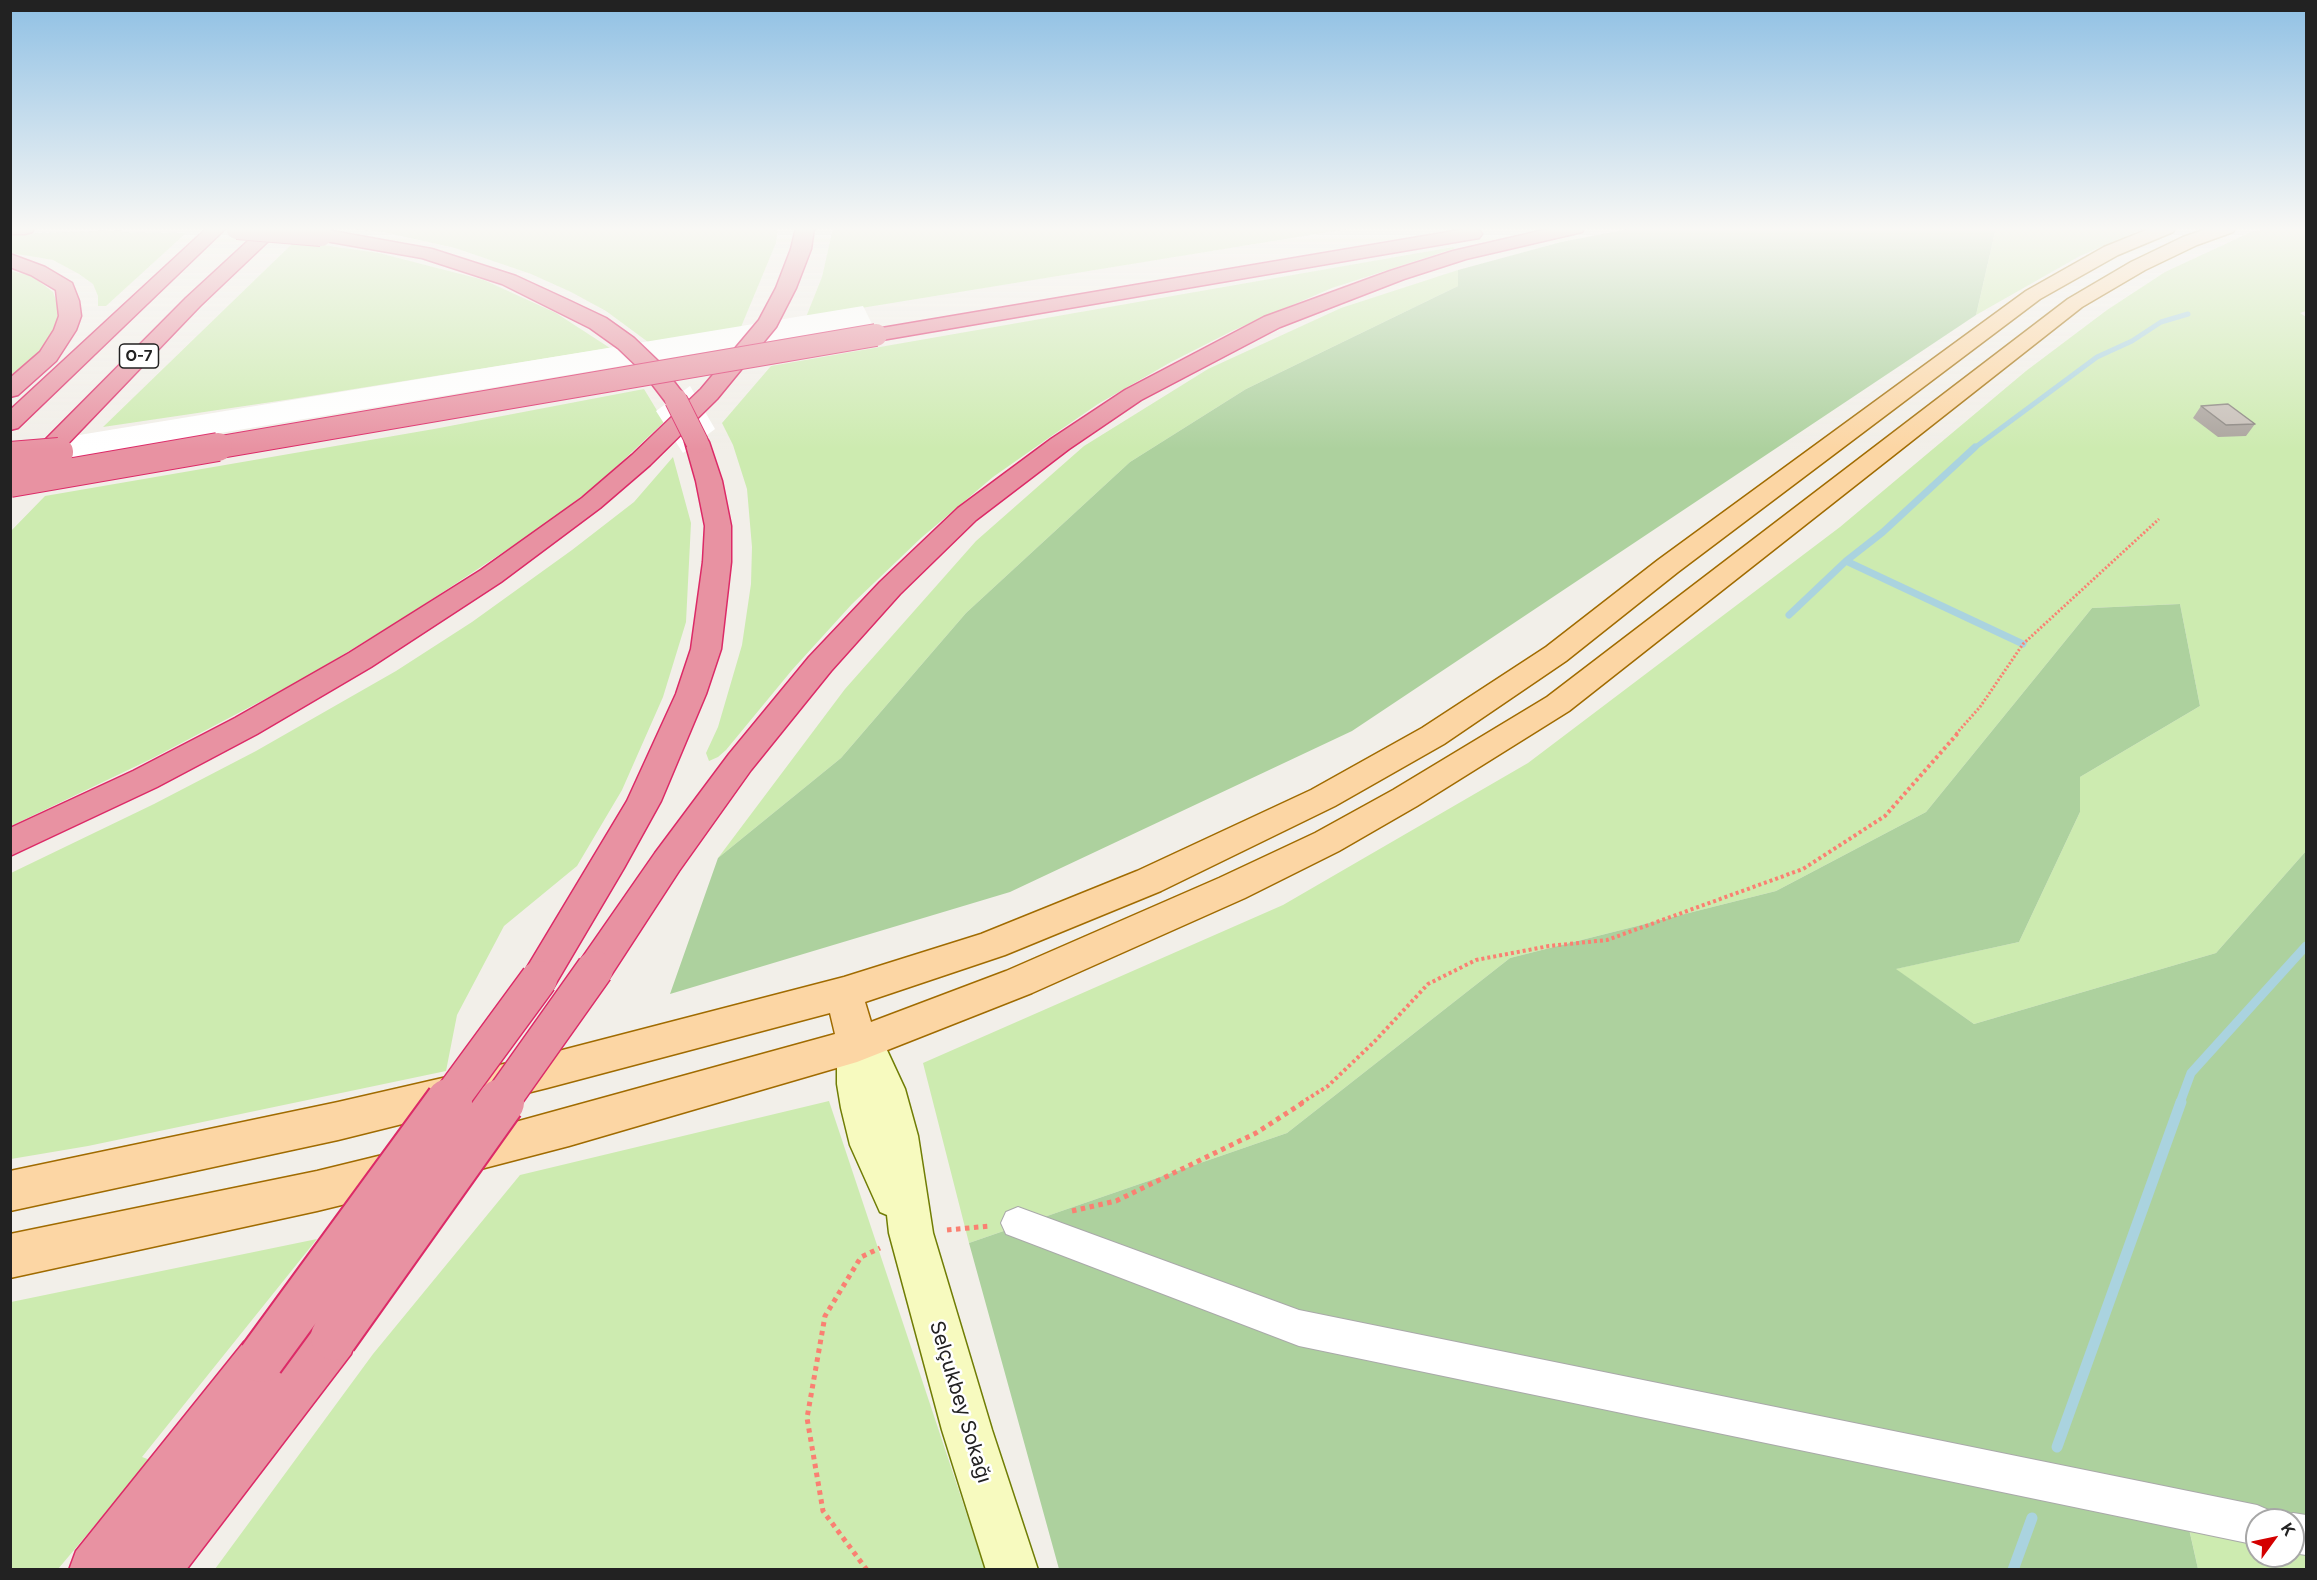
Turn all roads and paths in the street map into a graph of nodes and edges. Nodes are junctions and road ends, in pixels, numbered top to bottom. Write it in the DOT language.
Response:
graph roads {
  1 [pos="69,302"];
  2 [pos="139,302"];
  3 [pos="196,302"];
  4 [pos="554,302"];
  5 [pos="779,302"];
  6 [pos="1006,302"];
  7 [pos="1030,302"];
  8 [pos="1324,302"];
  9 [pos="2025,302"];
  10 [pos="2077,302"];
  11 [pos="873,326"];
  12 [pos="10,390"];
  13 [pos="10,423"];
  14 [pos="59,452"];
  15 [pos="10,456"];
  16 [pos="10,460"];
  17 [pos="10,483"];
  18 [pos="10,490"];
  19 [pos="2159,519"];
  20 [pos="10,843"];
  21 [pos="844,993"];
  22 [pos="857,1045"];
  23 [pos="10,1191"];
  24 [pos="1018,1223"];
  25 [pos="911,1233"];
  26 [pos="10,1256"];
  27 [pos="2245,1523"];
  28 [pos="95,1569"];
  29 [pos="153,1569"];
  30 [pos="867,1569"];
  31 [pos="1012,1569"];
  1 -- 12 [label="highway"];
  2 -- 13 [label="highway, O-7"];
  3 -- 18 [label="highway, O-7"];
  4 -- 28 [label="highway, bridge"];
  5 -- 20 [label="highway"];
  6 -- 11 [label="highway"];
  7 -- 11 [label="highway"];
  8 -- 29 [label="highway, bridge"];
  9 -- 21 [label="main road"];
  10 -- 22 [label="main road"];
  11 -- 14 [label="highway"];
  11 -- 17 [label="highway, bridge"];
  14 -- 15 [label="highway, bridge"];
  14 -- 16 [label="highway, bridge"];
  19 -- 24 [label="path"];
  21 -- 22 [label="main road"];
  21 -- 23 [label="main road"];
  22 -- 25 [label="street, Selçukbey Sokağı"];
  22 -- 26 [label="main road"];
  24 -- 25 [label="path"];
  24 -- 27 [label="street"];
  25 -- 30 [label="path"];
  25 -- 31 [label="street, Selçukbey Sokağı"];
}
